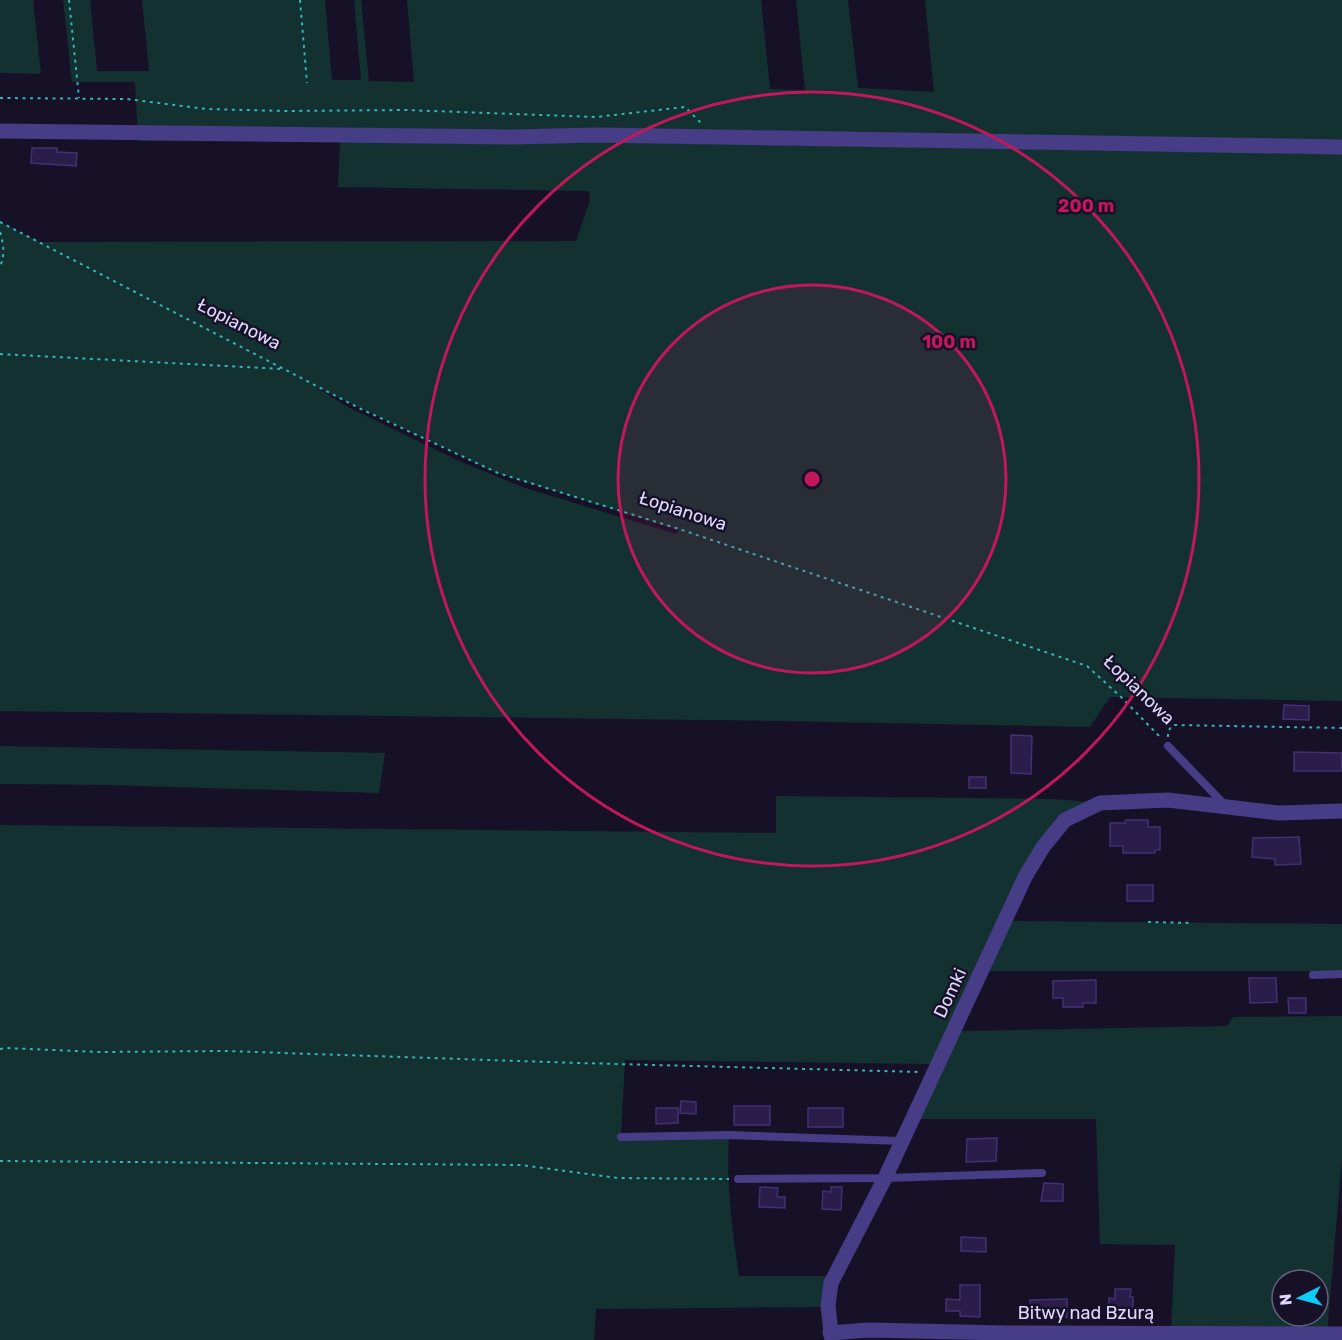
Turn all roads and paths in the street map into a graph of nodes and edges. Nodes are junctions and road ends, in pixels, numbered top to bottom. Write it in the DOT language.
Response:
graph roads {
  1 [pos="69,0"];
  2 [pos="300,0"];
  3 [pos="307,83"];
  4 [pos="0,98"];
  5 [pos="79,98"];
  6 [pos="0,131"];
  7 [pos="716,138"];
  8 [pos="1342,147"];
  9 [pos="0,222"];
  10 [pos="0,232"];
  11 [pos="0,267"];
  12 [pos="0,354"];
  13 [pos="285,370"];
  14 [pos="1342,728"];
  15 [pos="1168,746"];
  16 [pos="1225,805"];
  17 [pos="1342,811"];
  18 [pos="1148,922"];
  19 [pos="1193,923"];
  20 [pos="1342,974"];
  21 [pos="1313,975"];
  22 [pos="0,1049"];
  23 [pos="935,1072"];
  24 [pos="621,1137"];
  25 [pos="903,1141"];
  26 [pos="0,1161"];
  27 [pos="1042,1173"];
  28 [pos="885,1178"];
  29 [pos="738,1179"];
  30 [pos="1342,1334"];
  31 [pos="831,1336"];
  1 -- 5 [label="path"];
  2 -- 3 [label="path"];
  4 -- 5 [label="path"];
  5 -- 7 [label="path"];
  6 -- 7 [label="street"];
  7 -- 8 [label="street"];
  9 -- 13 [label="path, Łopianowa"];
  10 -- 11 [label="path"];
  12 -- 13 [label="path"];
  13 -- 15 [label="path, Łopianowa"];
  14 -- 15 [label="path"];
  15 -- 16 [label="lane, Łopianowa"];
  16 -- 17 [label="street"];
  16 -- 23 [label="street, Domki"];
  18 -- 19 [label="path"];
  20 -- 21 [label="lane"];
  22 -- 23 [label="path"];
  23 -- 25 [label="street, Domki"];
  24 -- 25 [label="lane"];
  25 -- 28 [label="street, Domki"];
  26 -- 29 [label="path"];
  27 -- 28 [label="lane"];
  28 -- 29 [label="lane"];
  28 -- 31 [label="street, Domki"];
  30 -- 31 [label="street, Bitwy nad Bzurą"];
}
